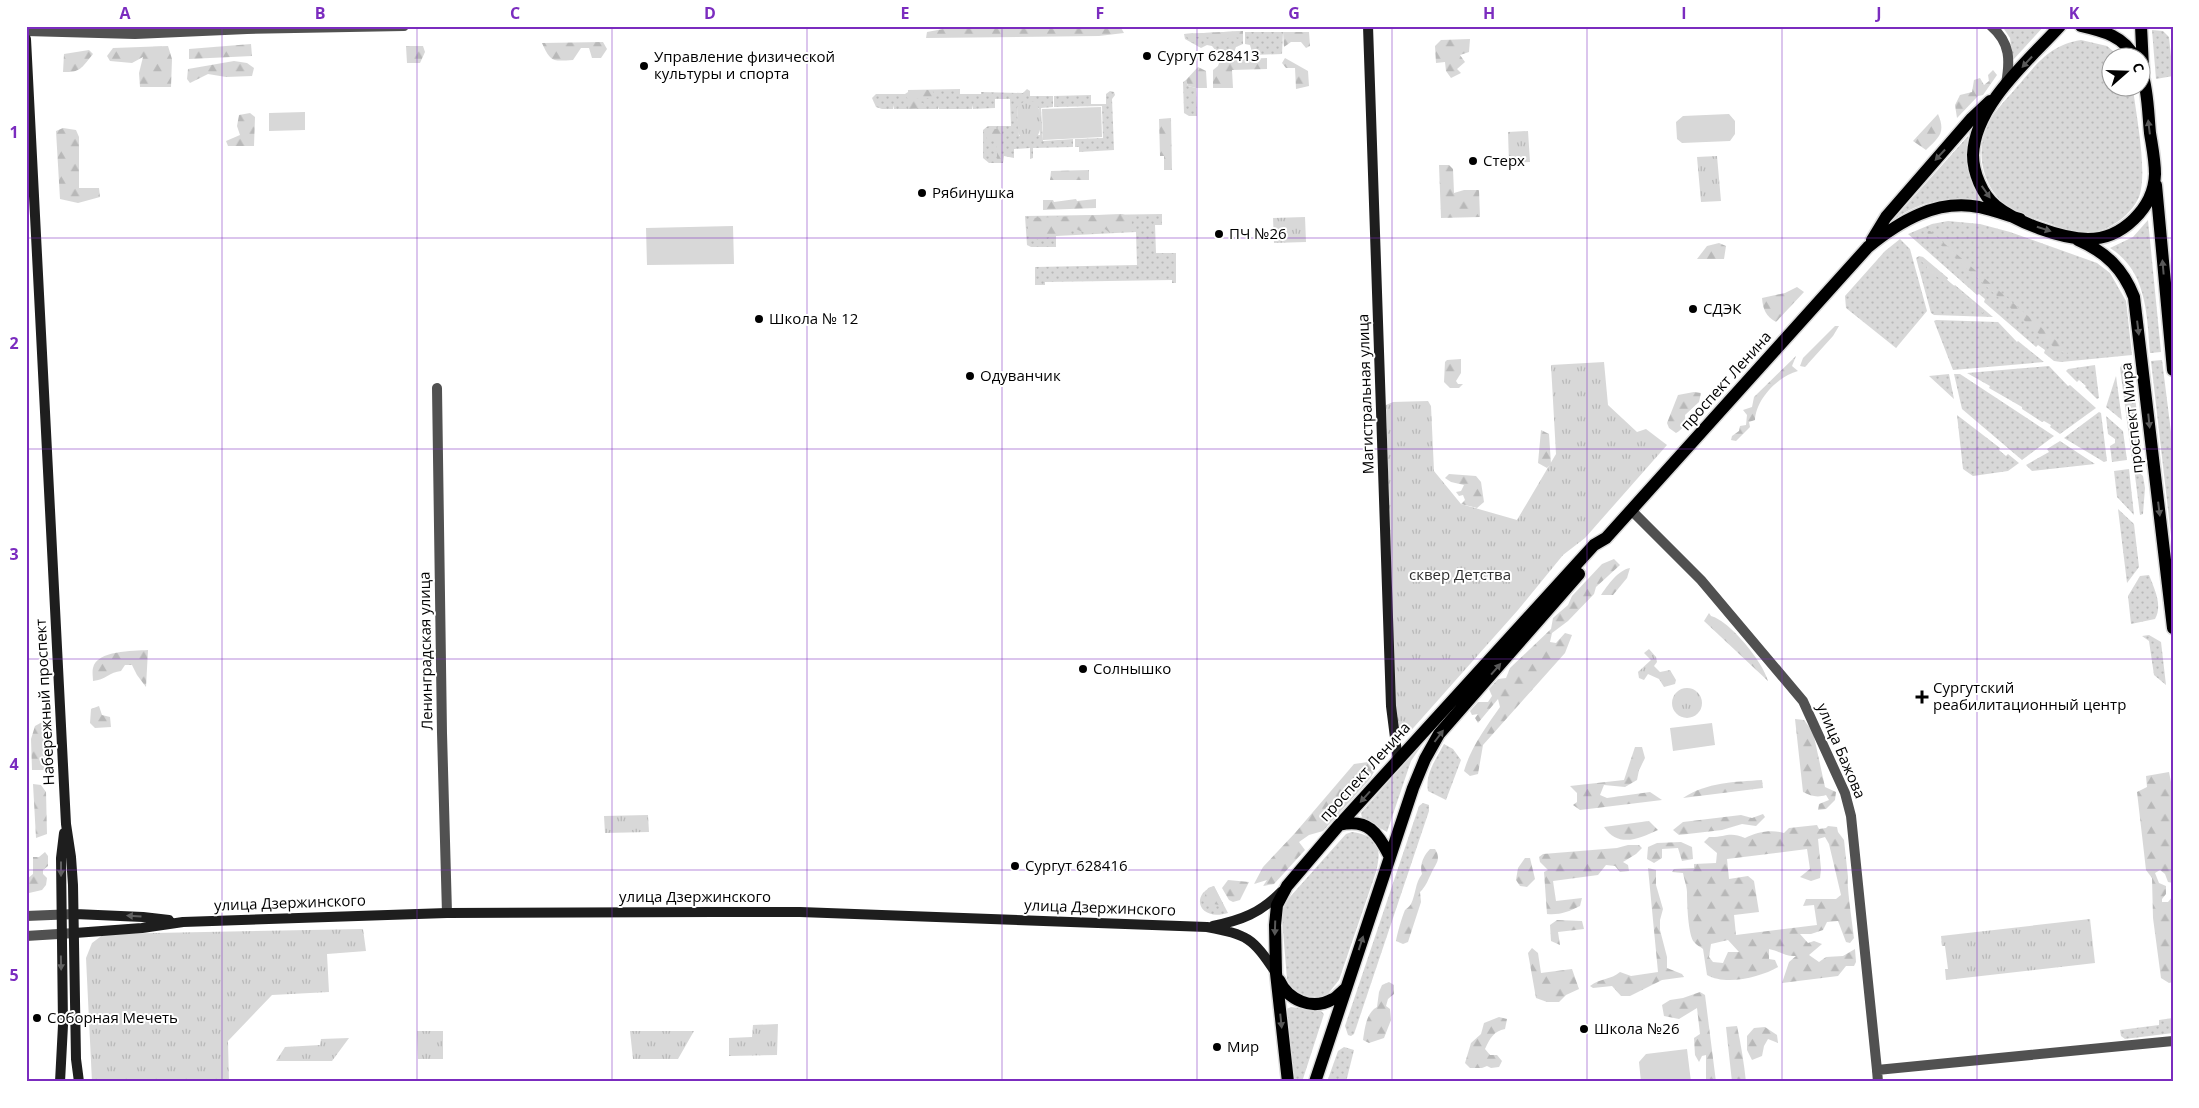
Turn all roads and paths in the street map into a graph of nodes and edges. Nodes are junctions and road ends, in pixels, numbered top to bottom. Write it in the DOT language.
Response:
graph roads {
  1 [pos="404,26"];
  2 [pos="1368,26"];
  3 [pos="1991,26"];
  4 [pos="2060,26"];
  5 [pos="2081,26"];
  6 [pos="2141,26"];
  7 [pos="26,31"];
  8 [pos="26,39"];
  9 [pos="2129,48"];
  10 [pos="2142,48"];
  11 [pos="2006,85"];
  12 [pos="1994,98"];
  13 [pos="2146,98"];
  14 [pos="2155,175"];
  15 [pos="2020,219"];
  16 [pos="2069,236"];
  17 [pos="1868,246"];
  18 [pos="2173,370"];
  19 [pos="437,388"];
  20 [pos="1631,510"];
  21 [pos="1606,538"];
  22 [pos="2173,628"];
  23 [pos="1398,761"];
  24 [pos="66,824"];
  25 [pos="1339,825"];
  26 [pos="1390,857"];
  27 [pos="1287,886"];
  28 [pos="447,913"];
  29 [pos="61,914"];
  30 [pos="74,914"];
  31 [pos="26,916"];
  32 [pos="183,922"];
  33 [pos="1207,927"];
  34 [pos="76,933"];
  35 [pos="61,934"];
  36 [pos="26,936"];
  37 [pos="1276,973"];
  38 [pos="1345,989"];
  39 [pos="2173,1041"];
  40 [pos="1877,1070"];
  41 [pos="60,1082"];
  42 [pos="79,1082"];
  43 [pos="1288,1082"];
  44 [pos="1315,1082"];
  45 [pos="1878,1082"];
  1 -- 7 [label="street"];
  2 -- 23 [label="main road, Магистральная улица"];
  3 -- 11 [label="street"];
  4 -- 11 [label="main road, one-way"];
  5 -- 9 [label="main road"];
  6 -- 10 [label="main road"];
  8 -- 24 [label="main road, Набережный проспект"];
  11 -- 12 [label="main road"];
  12 -- 15 [label="main road, one-way"];
  12 -- 17 [label="main road, проспект Ленина, one-way"];
  14 -- 13 [label="main road, one-way"];
  14 -- 16 [label="main road"];
  18 -- 14 [label="main road, one-way"];
  15 -- 16 [label="main road, one-way"];
  15 -- 17 [label="main road, проспект Ленина"];
  16 -- 22 [label="main road, проспект Мира, one-way"];
  17 -- 20 [label="main road, проспект Ленина"];
  19 -- 28 [label="street, Ленинградская улица"];
  20 -- 21 [label="main road, проспект Ленина"];
  20 -- 40 [label="street, улица Бажова"];
  21 -- 23 [label="main road, проспект Ленина"];
  26 -- 21 [label="main road, проспект Ленина, one-way"];
  23 -- 25 [label="main road, проспект Ленина, one-way"];
  24 -- 29 [label="main road, Набережный проспект, one-way"];
  24 -- 30 [label="main road, Набережный проспект"];
  25 -- 26 [label="main road"];
  25 -- 27 [label="main road, проспект Ленина"];
  38 -- 26 [label="main road, проспект Ленина, one-way"];
  27 -- 33 [label="main road, улица Дзержинского"];
  27 -- 37 [label="main road, проспект Ленина, one-way"];
  28 -- 32 [label="main road, улица Дзержинского"];
  28 -- 33 [label="main road, улица Дзержинского"];
  29 -- 30 [label="street"];
  29 -- 31 [label="street"];
  29 -- 35 [label="main road, Набережный проспект"];
  32 -- 30 [label="main road, улица Дзержинского, one-way"];
  30 -- 34 [label="main road, Набережный проспект"];
  32 -- 34 [label="main road, улица Дзержинского"];
  33 -- 37 [label="main road, улица Дзержинского"];
  34 -- 35 [label="street"];
  34 -- 42 [label="main road, Набережный проспект"];
  35 -- 36 [label="street"];
  35 -- 41 [label="main road, Набережный проспект, one-way"];
  37 -- 38 [label="main road"];
  37 -- 43 [label="main road, проспект Ленина, one-way"];
  38 -- 44 [label="main road, проспект Ленина"];
  39 -- 40 [label="street"];
  40 -- 45 [label="street, улица Бажова"];
}
